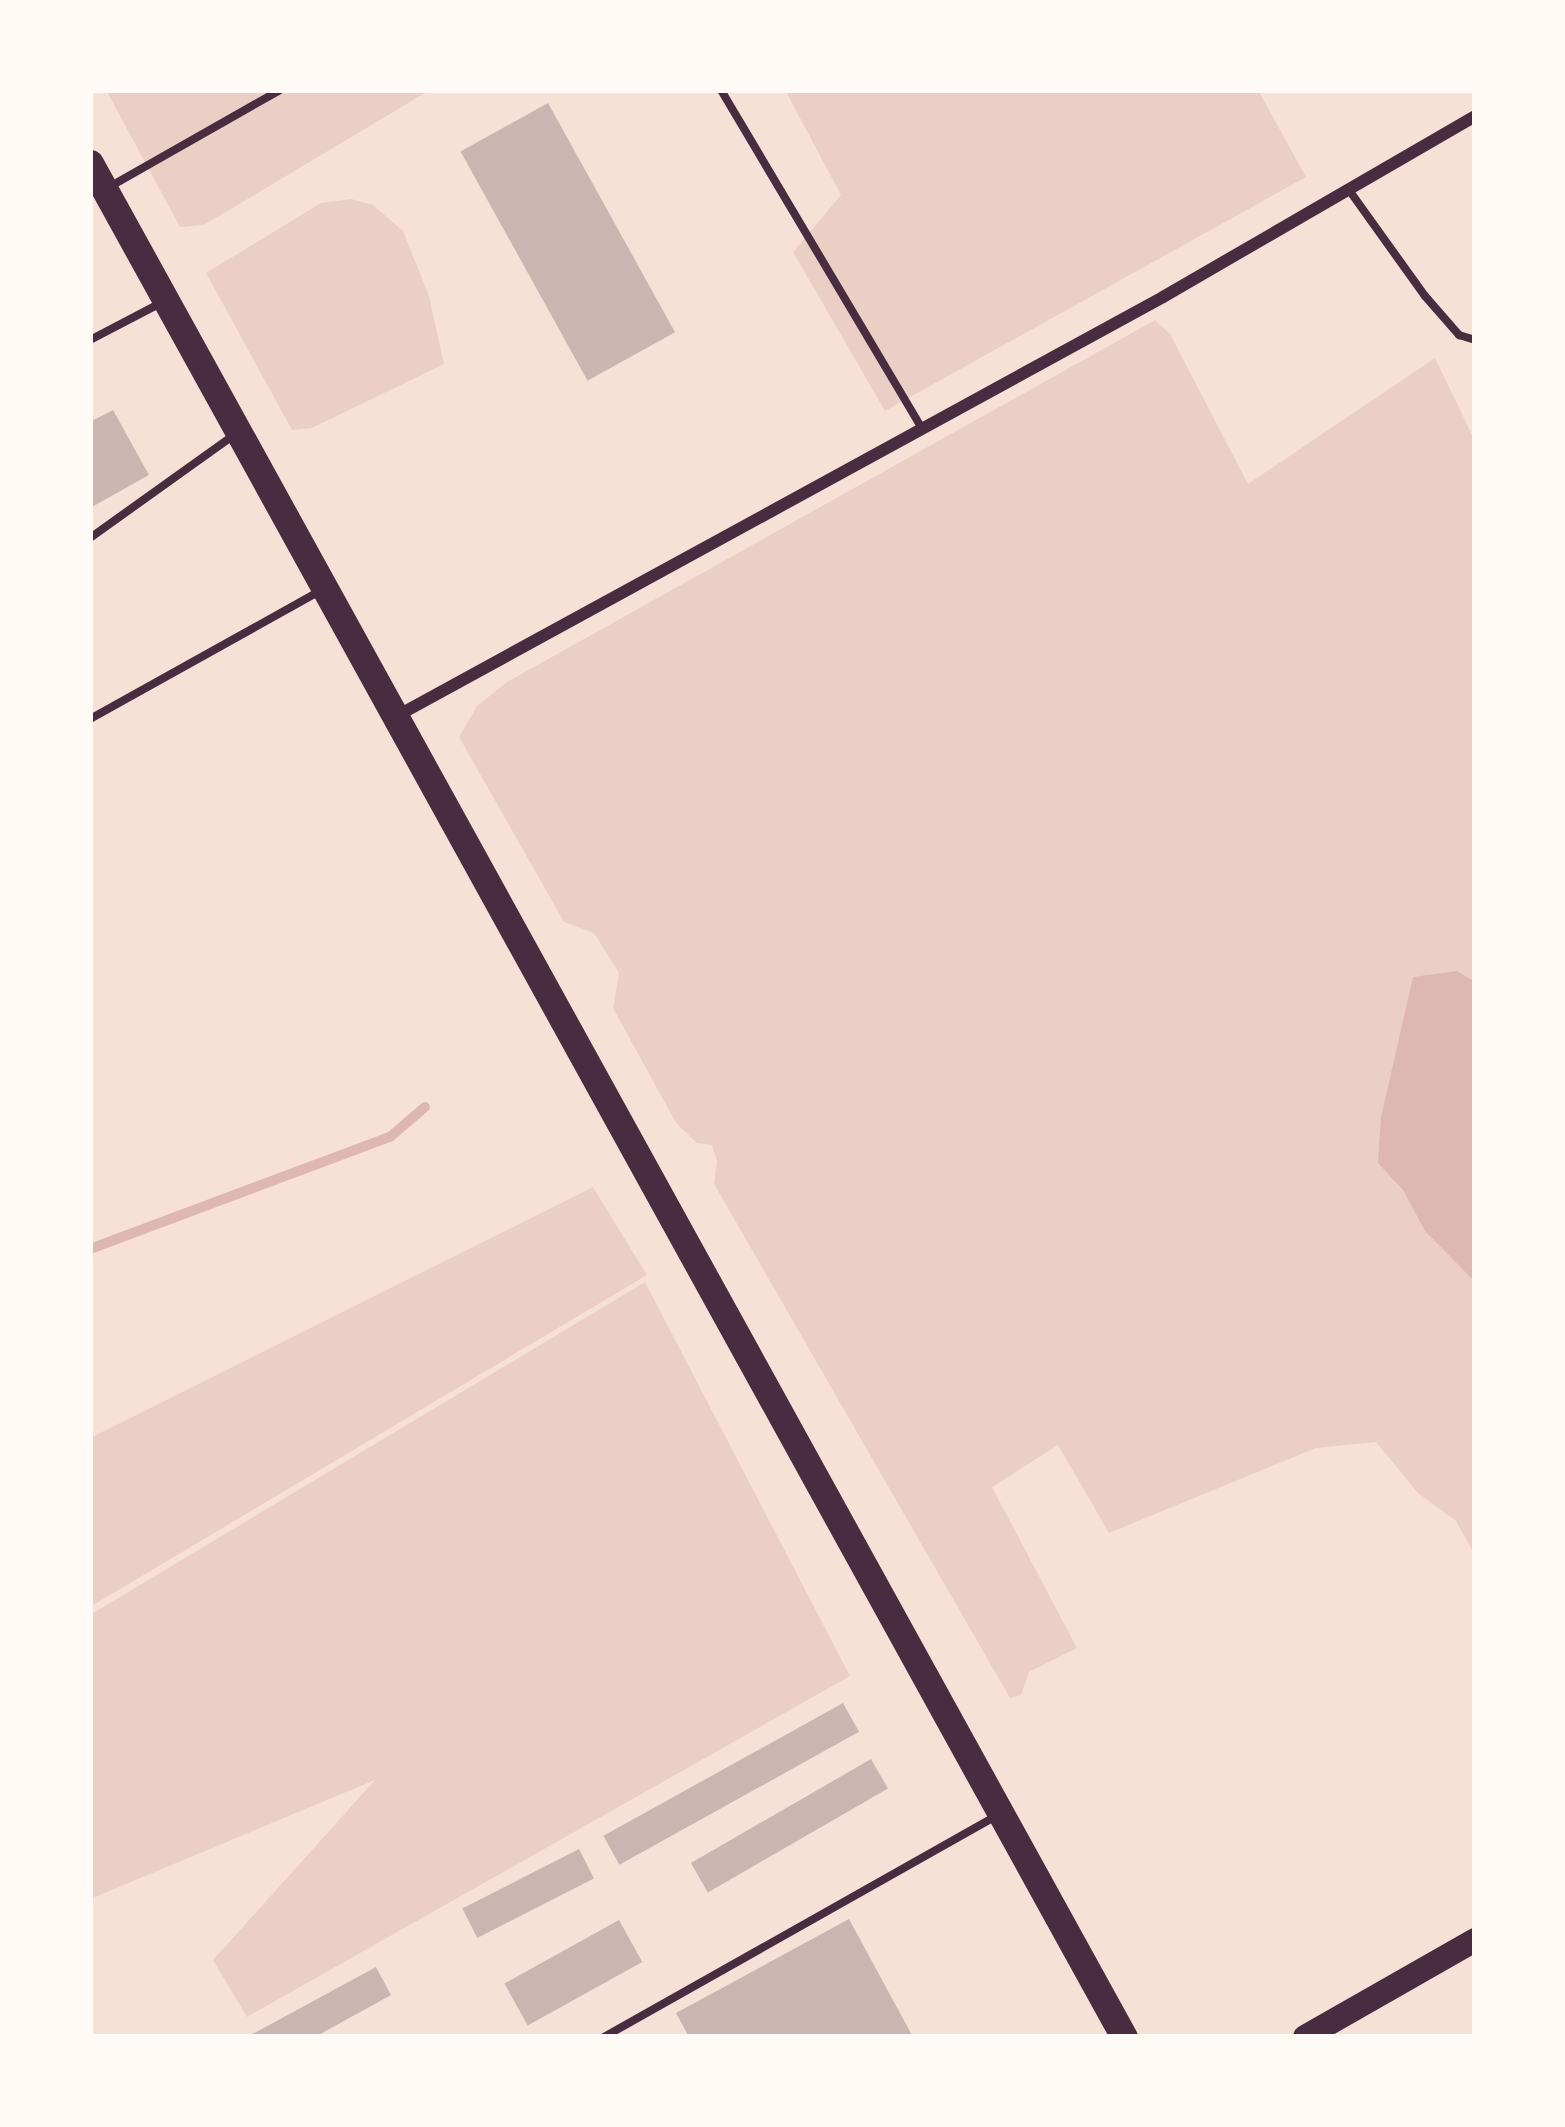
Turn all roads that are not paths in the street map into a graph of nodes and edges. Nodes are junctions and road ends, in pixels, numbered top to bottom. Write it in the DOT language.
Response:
graph roads {
  1 [pos="280,90"];
  2 [pos="722,90"];
  3 [pos="1475,116"];
  4 [pos="90,163"];
  5 [pos="104,189"];
  6 [pos="1349,190"];
  7 [pos="165,300"];
  8 [pos="90,340"];
  9 [pos="1475,340"];
  10 [pos="922,429"];
  11 [pos="238,431"];
  12 [pos="90,538"];
  13 [pos="324,589"];
  14 [pos="90,718"];
  15 [pos="394,718"];
  16 [pos="1000,1814"];
  17 [pos="1475,1940"];
  18 [pos="604,2037"];
  19 [pos="1124,2037"];
  20 [pos="1305,2037"];
  1 -- 5 [label="lane"];
  2 -- 10 [label="lane"];
  3 -- 6 [label="street"];
  4 -- 5 [label="main road"];
  5 -- 7 [label="main road"];
  6 -- 9 [label="lane"];
  6 -- 10 [label="street"];
  7 -- 8 [label="lane"];
  7 -- 11 [label="main road"];
  10 -- 15 [label="street"];
  11 -- 12 [label="lane"];
  11 -- 13 [label="main road"];
  13 -- 14 [label="lane"];
  13 -- 15 [label="main road"];
  15 -- 16 [label="main road"];
  16 -- 18 [label="lane"];
  16 -- 19 [label="main road"];
  17 -- 20 [label="main road"];
}
